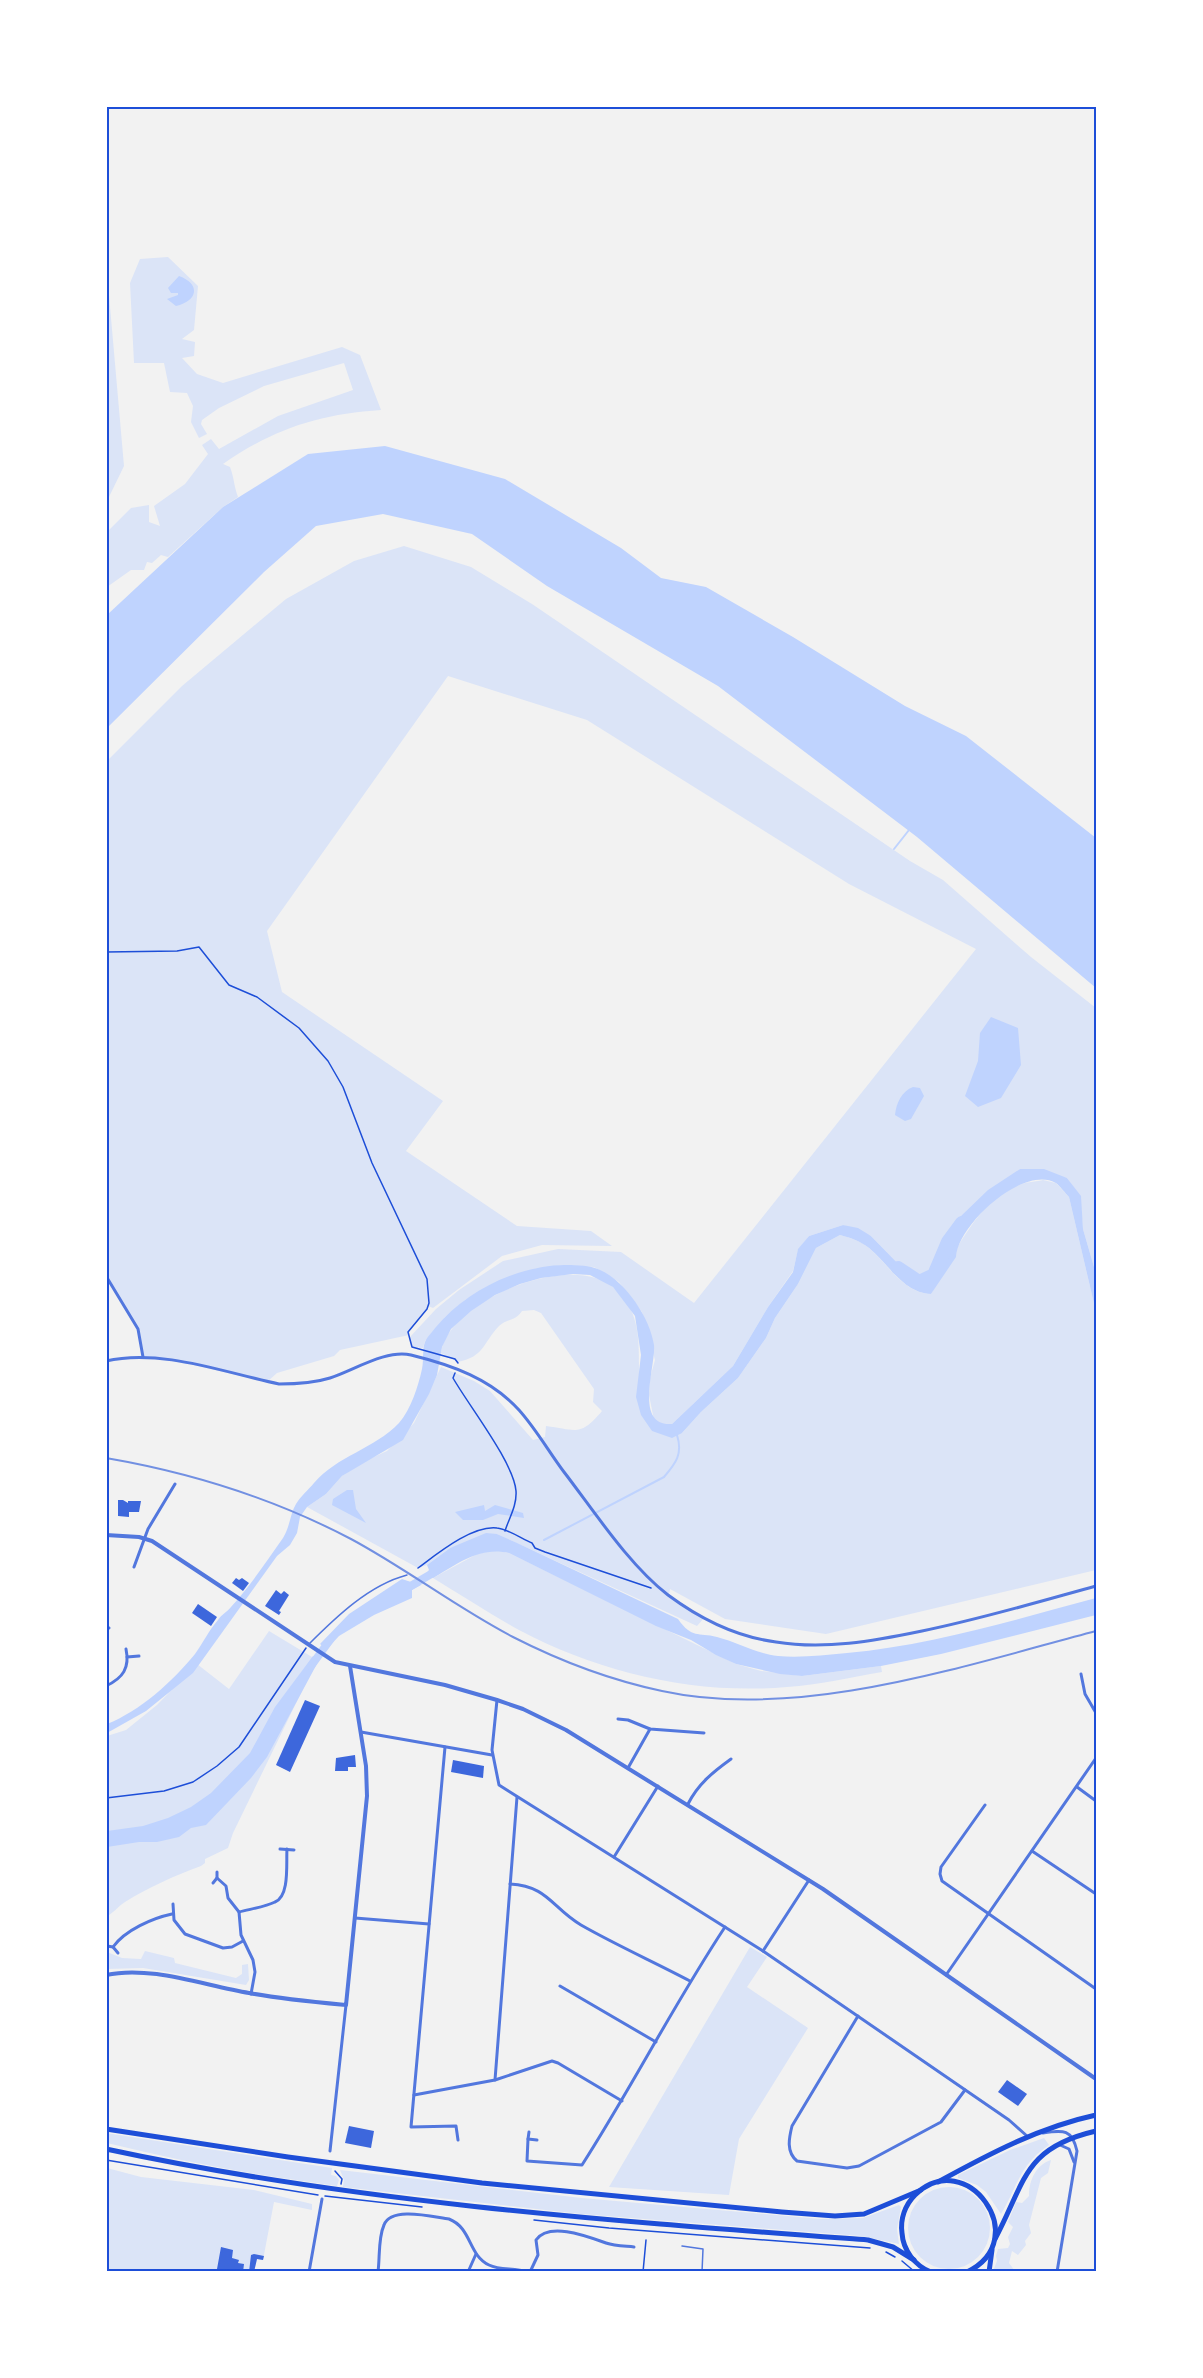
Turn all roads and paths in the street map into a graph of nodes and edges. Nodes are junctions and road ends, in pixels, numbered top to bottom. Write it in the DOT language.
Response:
graph roads {
  1 [pos="106,952"];
  2 [pos="106,1276"];
  3 [pos="143,1357"];
  4 [pos="106,1361"];
  5 [pos="458,1362"];
  6 [pos="453,1378"];
  7 [pos="175,1484"];
  8 [pos="505,1531"];
  9 [pos="106,1535"];
  10 [pos="146,1539"];
  11 [pos="134,1567"];
  12 [pos="418,1568"];
  13 [pos="407,1575"];
  14 [pos="1096,1586"];
  15 [pos="651,1588"];
  16 [pos="308,1645"];
  17 [pos="126,1649"];
  18 [pos="139,1656"];
  19 [pos="127,1657"];
  20 [pos="350,1666"];
  21 [pos="1081,1674"];
  22 [pos="106,1686"];
  23 [pos="498,1700"];
  24 [pos="1096,1713"];
  25 [pos="618,1719"];
  26 [pos="650,1729"];
  27 [pos="360,1732"];
  28 [pos="704,1733"];
  29 [pos="445,1747"];
  30 [pos="492,1755"];
  31 [pos="1096,1758"];
  32 [pos="731,1759"];
  33 [pos="628,1768"];
  34 [pos="658,1786"];
  35 [pos="1077,1787"];
  36 [pos="518,1797"];
  37 [pos="106,1798"];
  38 [pos="1096,1801"];
  39 [pos="688,1804"];
  40 [pos="985,1805"];
  41 [pos="280,1849"];
  42 [pos="287,1849"];
  43 [pos="294,1850"];
  44 [pos="1032,1851"];
  45 [pos="614,1857"];
  46 [pos="217,1872"];
  47 [pos="217,1878"];
  48 [pos="809,1880"];
  49 [pos="213,1883"];
  50 [pos="510,1884"];
  51 [pos="1096,1894"];
  52 [pos="173,1904"];
  53 [pos="239,1912"];
  54 [pos="172,1914"];
  55 [pos="988,1914"];
  56 [pos="355,1918"];
  57 [pos="429,1924"];
  58 [pos="726,1927"];
  59 [pos="243,1941"];
  60 [pos="107,1946"];
  61 [pos="113,1947"];
  62 [pos="764,1951"];
  63 [pos="118,1953"];
  64 [pos="106,1975"];
  65 [pos="946,1975"];
  66 [pos="690,1980"];
  67 [pos="560,1986"];
  68 [pos="1096,1989"];
  69 [pos="251,1994"];
  70 [pos="346,2005"];
  71 [pos="858,2016"];
  72 [pos="656,2042"];
  73 [pos="1096,2079"];
  74 [pos="495,2080"];
  75 [pos="965,2090"];
  76 [pos="414,2095"];
  77 [pos="622,2101"];
  78 [pos="1096,2115"];
  79 [pos="106,2129"];
  80 [pos="1096,2131"];
  81 [pos="529,2132"];
  82 [pos="1029,2136"];
  83 [pos="1073,2137"];
  84 [pos="528,2139"];
  85 [pos="458,2140"];
  86 [pos="537,2140"];
  87 [pos="1058,2144"];
  88 [pos="106,2149"];
  89 [pos="330,2151"];
  90 [pos="106,2160"];
  91 [pos="1075,2163"];
  92 [pos="336,2164"];
  93 [pos="936,2183"];
  94 [pos="921,2190"];
  95 [pos="340,2194"];
  96 [pos="322,2199"];
  97 [pos="646,2240"];
  98 [pos="994,2242"];
  99 [pos="682,2246"];
  100 [pos="634,2247"];
  101 [pos="477,2254"];
  102 [pos="914,2260"];
  103 [pos="309,2271"];
  104 [pos="378,2271"];
  105 [pos="468,2271"];
  106 [pos="528,2271"];
  107 [pos="643,2271"];
  108 [pos="702,2271"];
  109 [pos="928,2271"];
  110 [pos="967,2271"];
  111 [pos="989,2271"];
  112 [pos="1057,2271"];
  1 -- 5 [label="path"];
  2 -- 3 [label="street"];
  3 -- 4 [label="street"];
  3 -- 14 [label="street"];
  6 -- 8 [label="path"];
  7 -- 10 [label="street"];
  8 -- 12 [label="path"];
  8 -- 15 [label="path"];
  9 -- 10 [label="street"];
  10 -- 11 [label="street"];
  10 -- 16 [label="street"];
  13 -- 16 [label="lane"];
  16 -- 20 [label="street"];
  16 -- 37 [label="path"];
  17 -- 19 [label="street"];
  18 -- 19 [label="street"];
  19 -- 22 [label="street"];
  20 -- 23 [label="street"];
  20 -- 27 [label="street"];
  21 -- 24 [label="street"];
  23 -- 30 [label="street"];
  23 -- 33 [label="street"];
  25 -- 26 [label="street"];
  26 -- 28 [label="street"];
  26 -- 33 [label="street"];
  27 -- 29 [label="street"];
  27 -- 56 [label="street"];
  29 -- 30 [label="street"];
  29 -- 57 [label="street"];
  30 -- 36 [label="street"];
  31 -- 35 [label="street"];
  32 -- 39 [label="street"];
  33 -- 34 [label="street"];
  34 -- 39 [label="street"];
  34 -- 45 [label="street"];
  35 -- 38 [label="street"];
  35 -- 44 [label="street"];
  36 -- 45 [label="street"];
  36 -- 50 [label="street"];
  39 -- 48 [label="street"];
  40 -- 55 [label="street"];
  41 -- 42 [label="street"];
  42 -- 43 [label="street"];
  42 -- 53 [label="street"];
  44 -- 51 [label="street"];
  44 -- 55 [label="street"];
  45 -- 58 [label="street"];
  46 -- 47 [label="street"];
  47 -- 49 [label="street"];
  47 -- 53 [label="street"];
  48 -- 62 [label="street"];
  48 -- 65 [label="street"];
  50 -- 66 [label="street"];
  50 -- 74 [label="street"];
  52 -- 54 [label="street"];
  53 -- 59 [label="street"];
  54 -- 59 [label="street"];
  54 -- 61 [label="street"];
  55 -- 65 [label="street"];
  55 -- 68 [label="street"];
  56 -- 57 [label="street"];
  56 -- 70 [label="street"];
  57 -- 76 [label="street"];
  58 -- 62 [label="street"];
  58 -- 66 [label="street"];
  59 -- 69 [label="street"];
  60 -- 61 [label="street"];
  61 -- 63 [label="street"];
  62 -- 71 [label="street"];
  64 -- 69 [label="street"];
  65 -- 73 [label="street"];
  66 -- 72 [label="street"];
  67 -- 72 [label="street"];
  69 -- 70 [label="street"];
  70 -- 89 [label="street"];
  71 -- 75 [label="street"];
  71 -- 75 [label="street"];
  72 -- 77 [label="street"];
  74 -- 76 [label="street"];
  74 -- 77 [label="street"];
  75 -- 82 [label="street"];
  76 -- 85 [label="street"];
  77 -- 84 [label="street"];
  78 -- 82 [label="main road"];
  79 -- 92 [label="main road"];
  80 -- 83 [label="main road"];
  81 -- 84 [label="street"];
  82 -- 83 [label="street"];
  82 -- 93 [label="main road"];
  83 -- 87 [label="main road"];
  83 -- 91 [label="street"];
  84 -- 86 [label="street"];
  87 -- 91 [label="street"];
  87 -- 98 [label="main road"];
  88 -- 95 [label="main road"];
  90 -- 95 [label="path"];
  91 -- 112 [label="street"];
  92 -- 94 [label="main road"];
  92 -- 95 [label="path"];
  93 -- 94 [label="main road"];
  93 -- 98 [label="main road"];
  94 -- 102 [label="main road"];
  95 -- 102 [label="main road"];
  96 -- 103 [label="street"];
  97 -- 107 [label="path"];
  98 -- 110 [label="main road"];
  98 -- 111 [label="main road"];
  99 -- 108 [label="lane"];
  100 -- 106 [label="street"];
  101 -- 104 [label="street"];
  101 -- 105 [label="street"];
  101 -- 106 [label="street"];
  102 -- 109 [label="main road"];
}
